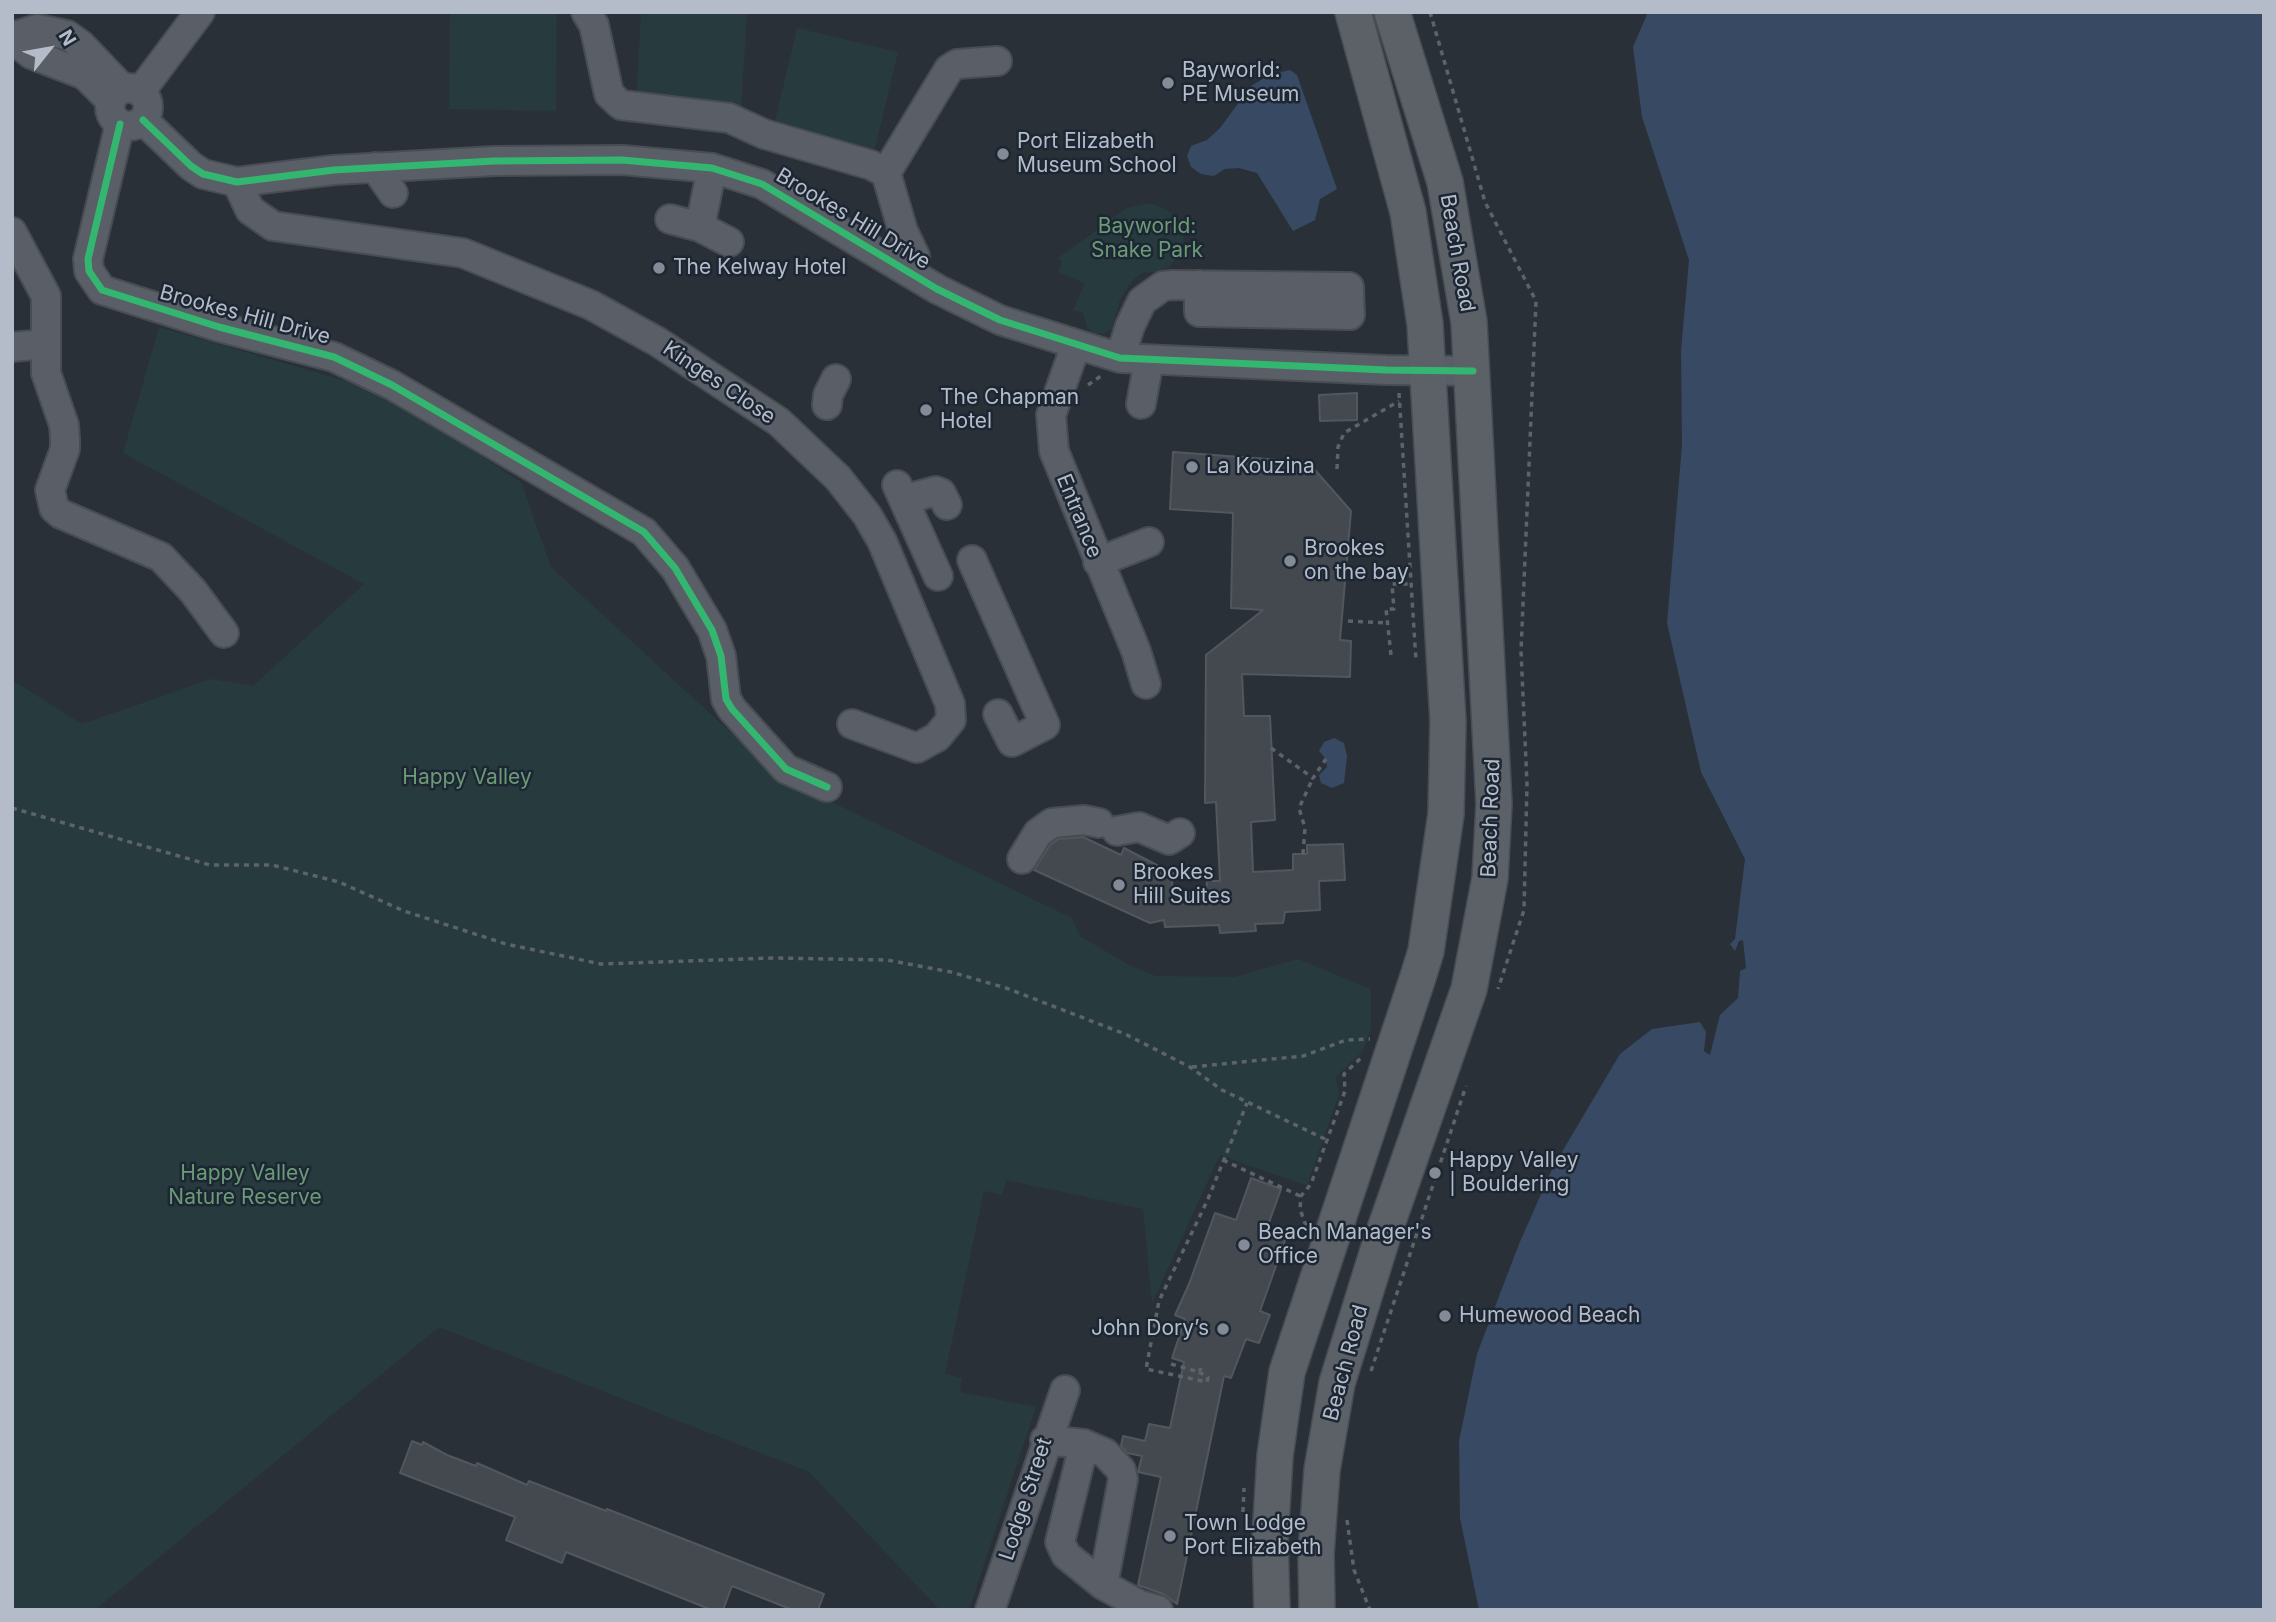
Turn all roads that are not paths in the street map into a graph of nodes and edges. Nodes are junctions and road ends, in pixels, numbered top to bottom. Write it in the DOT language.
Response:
graph roads {
  1 [pos="200,12"];
  2 [pos="586,12"];
  3 [pos="1353,12"];
  4 [pos="1392,12"];
  5 [pos="12,38"];
  6 [pos="997,61"];
  7 [pos="127,105"];
  8 [pos="375,167"];
  9 [pos="712,169"];
  10 [pos="886,173"];
  11 [pos="237,182"];
  12 [pos="393,193"];
  13 [pos="670,219"];
  14 [pos="699,227"];
  15 [pos="12,232"];
  16 [pos="729,242"];
  17 [pos="912,273"];
  18 [pos="1199,285"];
  19 [pos="45,344"];
  20 [pos="1076,345"];
  21 [pos="12,347"];
  22 [pos="1120,358"];
  23 [pos="1148,366"];
  24 [pos="1427,370"];
  25 [pos="1473,371"];
  26 [pos="1141,404"];
  27 [pos="947,505"];
  28 [pos="1149,542"];
  29 [pos="972,560"];
  30 [pos="1098,562"];
  31 [pos="938,576"];
  32 [pos="224,633"];
  33 [pos="1146,684"];
  34 [pos="998,714"];
  35 [pos="852,724"];
  36 [pos="827,787"];
  37 [pos="1180,833"];
  38 [pos="1021,859"];
  39 [pos="1065,1390"];
  40 [pos="1045,1440"];
  41 [pos="1084,1444"];
  42 [pos="1103,1585"];
  43 [pos="990,1610"];
  44 [pos="1158,1610"];
  45 [pos="1272,1610"];
  46 [pos="1317,1610"];
  1 -- 7 [label="street"];
  2 -- 10 [label="street"];
  3 -- 24 [label="main road, Beach Road"];
  4 -- 25 [label="main road, Beach Road"];
  5 -- 7 [label="street"];
  6 -- 10 [label="street"];
  7 -- 11 [label="street, Brookes Hill Drive"];
  7 -- 36 [label="street, Brookes Hill Drive"];
  8 -- 9 [label="street, Brookes Hill Drive"];
  8 -- 11 [label="street, Brookes Hill Drive"];
  8 -- 12 [label="street"];
  9 -- 14 [label="street"];
  9 -- 17 [label="street, Brookes Hill Drive"];
  10 -- 17 [label="street"];
  11 -- 35 [label="street, Kinges Close"];
  13 -- 14 [label="street"];
  14 -- 16 [label="street"];
  15 -- 19 [label="street"];
  17 -- 20 [label="street, Brookes Hill Drive"];
  18 -- 18 [label="street"];
  18 -- 22 [label="street"];
  19 -- 21 [label="street"];
  19 -- 32 [label="street"];
  20 -- 22 [label="street, Brookes Hill Drive"];
  20 -- 30 [label="street, Entrance"];
  22 -- 23 [label="street, Brookes Hill Drive"];
  23 -- 24 [label="street, Brookes Hill Drive"];
  23 -- 26 [label="street"];
  24 -- 25 [label="street, Brookes Hill Drive"];
  24 -- 45 [label="main road, Beach Road"];
  25 -- 46 [label="main road, Beach Road"];
  27 -- 31 [label="street"];
  28 -- 30 [label="street"];
  29 -- 34 [label="street"];
  30 -- 33 [label="street, Entrance"];
  37 -- 38 [label="street"];
  39 -- 40 [label="street, Lodge Street"];
  40 -- 41 [label="street"];
  40 -- 43 [label="street, Lodge Street"];
  41 -- 42 [label="street"];
  41 -- 42 [label="street"];
  42 -- 44 [label="street"];
}
